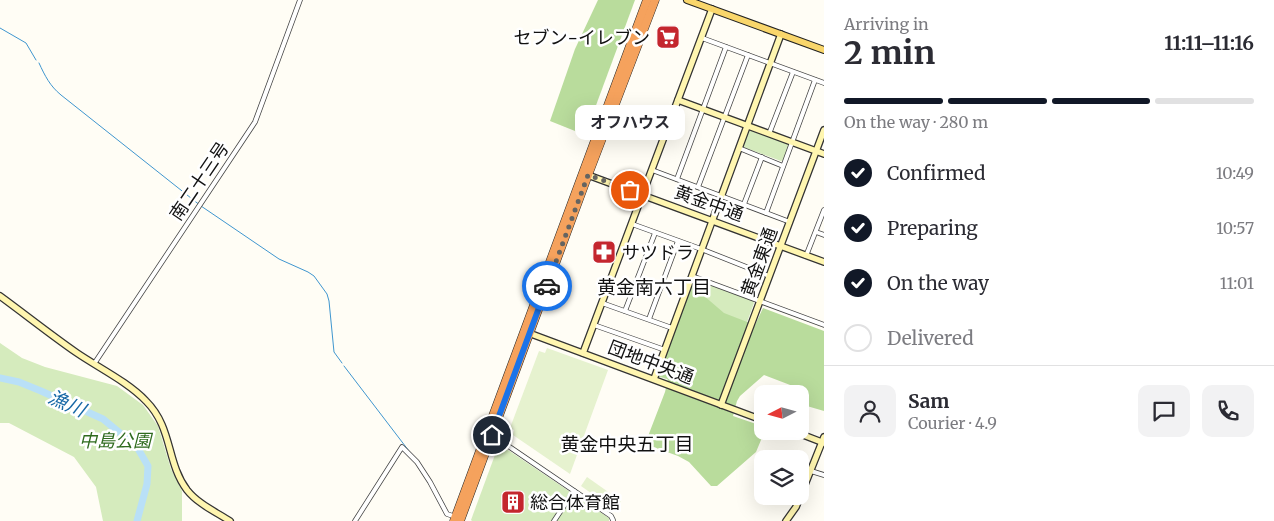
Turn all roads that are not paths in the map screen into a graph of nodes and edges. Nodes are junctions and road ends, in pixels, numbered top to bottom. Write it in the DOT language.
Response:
graph roads {
  1 [pos="300,0"];
  2 [pos="647,0"];
  3 [pos="655,0"];
  4 [pos="687,0"];
  5 [pos="712,9"];
  6 [pos="781,34"];
  7 [pos="702,38"];
  8 [pos="726,47"];
  9 [pos="824,50"];
  10 [pos="748,55"];
  11 [pos="771,63"];
  12 [pos="793,72"];
  13 [pos="815,80"];
  14 [pos="824,83"];
  15 [pos="678,100"];
  16 [pos="702,110"];
  17 [pos="724,118"];
  18 [pos="747,126"];
  19 [pos="824,130"];
  20 [pos="769,134"];
  21 [pos="792,143"];
  22 [pos="739,148"];
  23 [pos="816,151"];
  24 [pos="824,154"];
  25 [pos="762,158"];
  26 [pos="783,166"];
  27 [pos="652,170"];
  28 [pos="586,174"];
  29 [pos="676,179"];
  30 [pos="698,187"];
  31 [pos="643,195"];
  32 [pos="721,195"];
  33 [pos="744,204"];
  34 [pos="824,210"];
  35 [pos="766,213"];
  36 [pos="712,220"];
  37 [pos="790,222"];
  38 [pos="632,224"];
  39 [pos="816,232"];
  40 [pos="655,233"];
  41 [pos="824,235"];
  42 [pos="678,241"];
  43 [pos="780,246"];
  44 [pos="701,249"];
  45 [pos="806,256"];
  46 [pos="824,262"];
  47 [pos="692,276"];
  48 [pos="769,276"];
  49 [pos="0,296"];
  50 [pos="760,302"];
  51 [pos="602,303"];
  52 [pos="625,311"];
  53 [pos="649,320"];
  54 [pos="594,325"];
  55 [pos="824,325"];
  56 [pos="672,328"];
  57 [pos="527,332"];
  58 [pos="665,350"];
  59 [pos="584,353"];
  60 [pos="94,364"];
  61 [pos="654,379"];
  62 [pos="721,405"];
  63 [pos="754,417"];
  64 [pos="492,435"];
  65 [pos="809,436"];
  66 [pos="823,441"];
  67 [pos="812,471"];
  68 [pos="824,475"];
  69 [pos="574,491"];
  70 [pos="459,520"];
  71 [pos="230,521"];
  72 [pos="356,521"];
  73 [pos="554,521"];
  74 [pos="613,521"];
  75 [pos="786,521"];
  1 -- 60 [label="street, 南二十三号"];
  2 -- 28 [label="highway"];
  3 -- 28 [label="highway"];
  4 -- 5 [label="main road"];
  5 -- 6 [label="main road"];
  5 -- 7 [label="street"];
  6 -- 9 [label="main road"];
  6 -- 11 [label="street"];
  7 -- 8 [label="street"];
  7 -- 15 [label="street"];
  8 -- 10 [label="street"];
  8 -- 16 [label="street"];
  10 -- 11 [label="street"];
  10 -- 17 [label="street"];
  11 -- 12 [label="street"];
  11 -- 18 [label="street"];
  12 -- 13 [label="street"];
  12 -- 20 [label="street"];
  13 -- 14 [label="street"];
  13 -- 21 [label="street"];
  15 -- 16 [label="street"];
  15 -- 27 [label="street"];
  16 -- 17 [label="street"];
  16 -- 29 [label="street"];
  17 -- 18 [label="street"];
  17 -- 30 [label="street"];
  18 -- 20 [label="street"];
  18 -- 22 [label="street"];
  19 -- 23 [label="street, 黄金東通"];
  20 -- 21 [label="street"];
  21 -- 23 [label="street"];
  21 -- 26 [label="street"];
  22 -- 25 [label="street"];
  22 -- 32 [label="street"];
  23 -- 24 [label="street"];
  23 -- 37 [label="street, 黄金東通"];
  25 -- 26 [label="street"];
  25 -- 33 [label="street"];
  26 -- 35 [label="street"];
  27 -- 29 [label="street"];
  27 -- 31 [label="street"];
  28 -- 31 [label="street, 黄金中通"];
  28 -- 57 [label="highway"];
  29 -- 30 [label="street"];
  30 -- 32 [label="street"];
  31 -- 36 [label="street, 黄金中通"];
  31 -- 38 [label="street"];
  32 -- 33 [label="street"];
  32 -- 36 [label="street"];
  33 -- 35 [label="street"];
  34 -- 39 [label="street"];
  35 -- 37 [label="street"];
  36 -- 43 [label="street, 黄金中通"];
  36 -- 44 [label="street"];
  37 -- 43 [label="street, 黄金東通"];
  38 -- 40 [label="street"];
  38 -- 51 [label="street"];
  39 -- 41 [label="street"];
  39 -- 45 [label="street"];
  40 -- 42 [label="street"];
  40 -- 52 [label="street"];
  42 -- 44 [label="street"];
  42 -- 53 [label="street"];
  43 -- 45 [label="street, 黄金中通"];
  43 -- 48 [label="street, 黄金東通"];
  44 -- 47 [label="street"];
  44 -- 48 [label="street"];
  45 -- 46 [label="street, 黄金中通"];
  47 -- 50 [label="street"];
  47 -- 56 [label="street"];
  48 -- 50 [label="street, 黄金東通"];
  49 -- 60 [label="street"];
  50 -- 55 [label="street"];
  50 -- 62 [label="street, 黄金東通"];
  51 -- 52 [label="street"];
  51 -- 54 [label="street"];
  52 -- 53 [label="street"];
  53 -- 56 [label="street"];
  54 -- 58 [label="street"];
  54 -- 59 [label="street"];
  56 -- 58 [label="street"];
  57 -- 59 [label="street, 団地中央通"];
  57 -- 64 [label="highway"];
  57 -- 70 [label="highway"];
  58 -- 61 [label="street"];
  59 -- 61 [label="street, 団地中央通"];
  60 -- 71 [label="street"];
  61 -- 62 [label="street, 団地中央通"];
  62 -- 63 [label="street, 団地中央通"];
  64 -- 69 [label="street"];
  64 -- 70 [label="highway"];
  65 -- 66 [label="street"];
  66 -- 67 [label="street"];
  67 -- 68 [label="street"];
  67 -- 75 [label="street"];
  69 -- 73 [label="street"];
  69 -- 74 [label="street"];
  70 -- 72 [label="street"];
}
